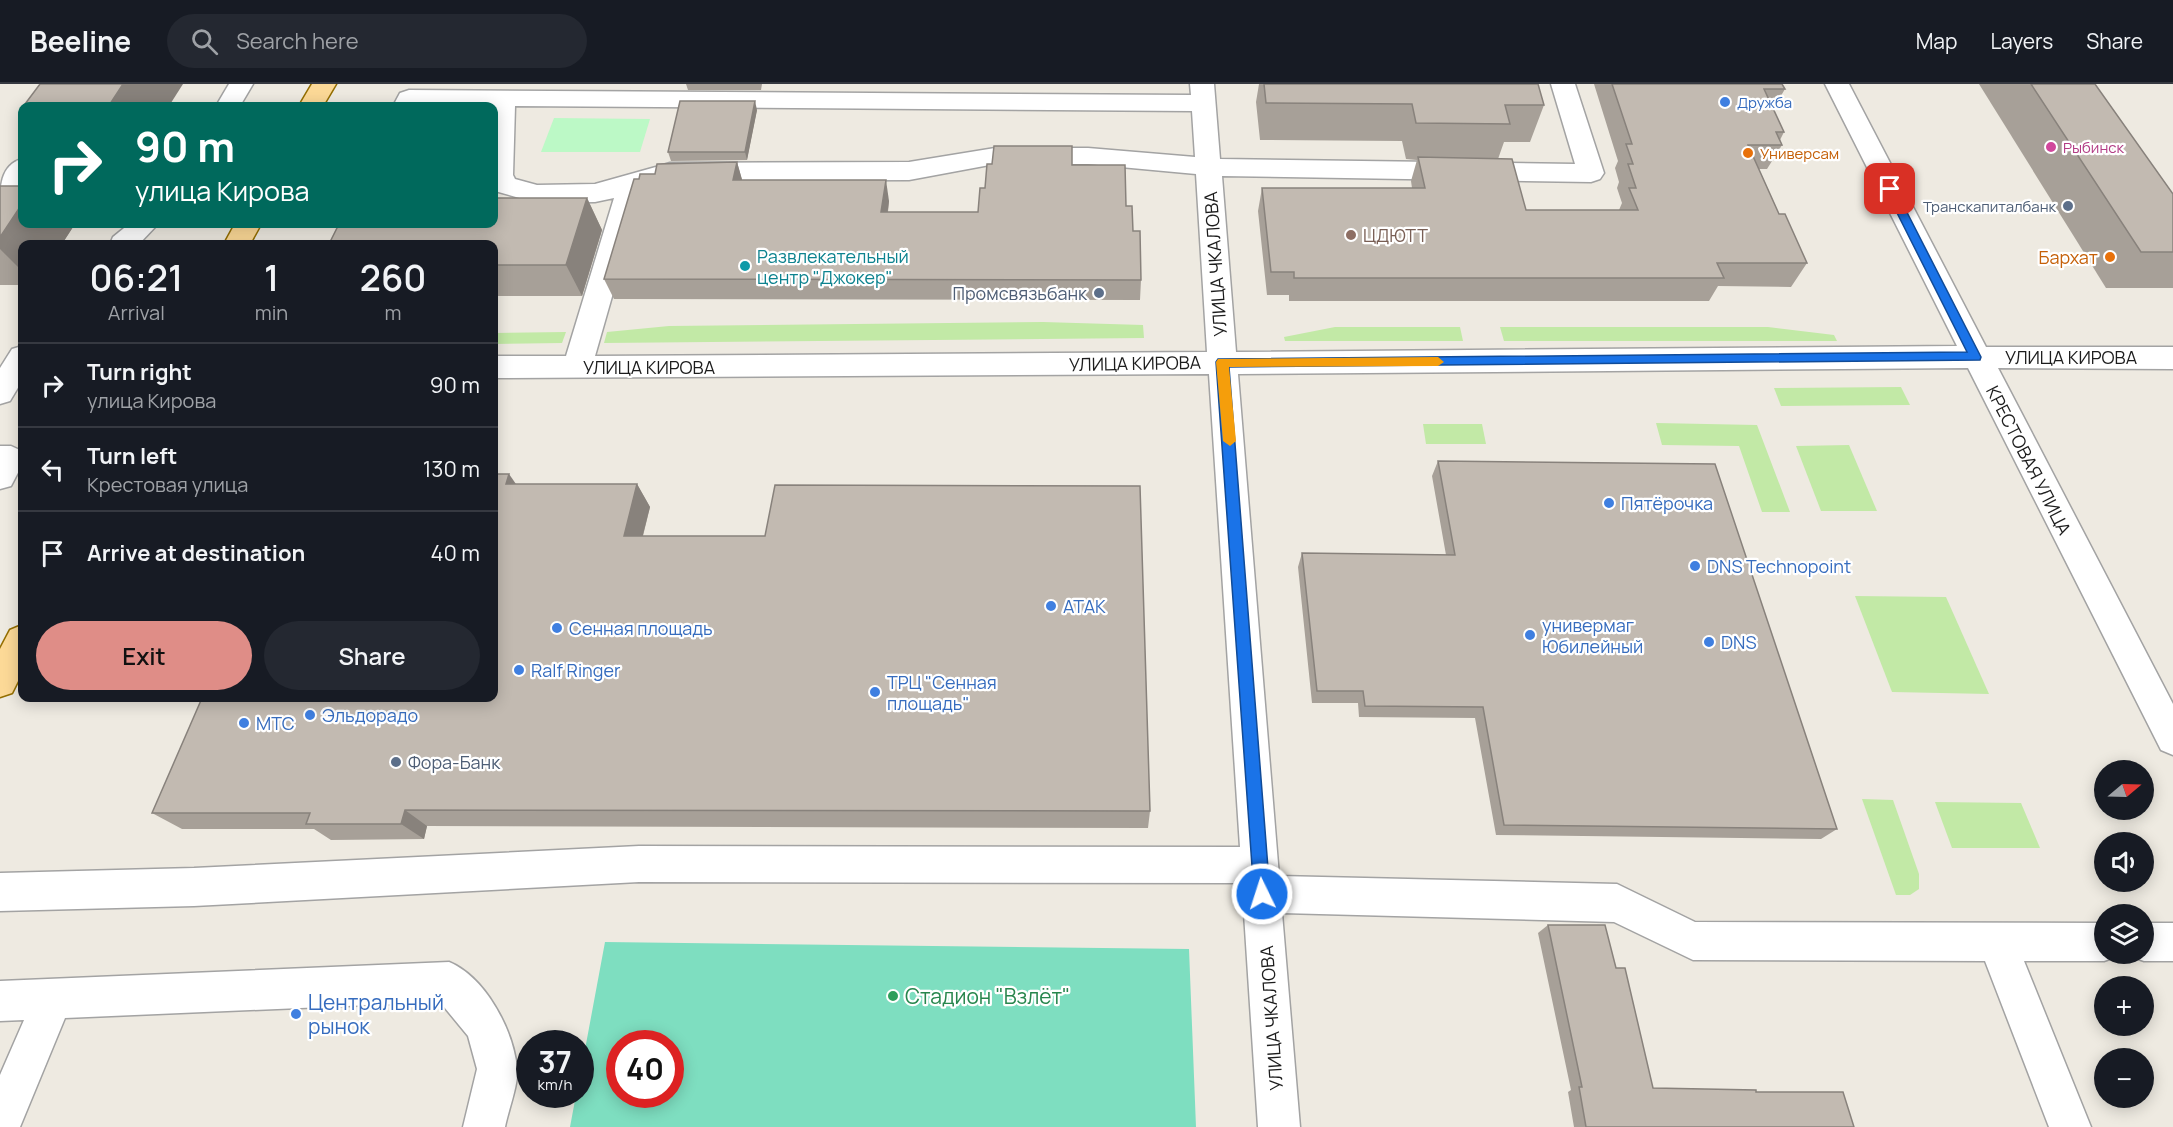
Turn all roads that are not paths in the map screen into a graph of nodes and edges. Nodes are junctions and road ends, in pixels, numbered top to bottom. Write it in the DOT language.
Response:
graph roads {
  1 [pos="242,84"];
  2 [pos="324,84"];
  3 [pos="1563,84"];
  4 [pos="1837,84"];
  5 [pos="1202,94"];
  6 [pos="503,99"];
  7 [pos="231,102"];
  8 [pos="313,102"];
  9 [pos="407,102"];
  10 [pos="498,144"];
  11 [pos="1208,167"];
  12 [pos="18,173"];
  13 [pos="632,183"];
  14 [pos="0,200"];
  15 [pos="18,201"];
  16 [pos="141,228"];
  17 [pos="127,240"];
  18 [pos="1975,357"];
  19 [pos="2173,358"];
  20 [pos="1222,362"];
  21 [pos="498,367"];
  22 [pos="577,367"];
  23 [pos="0,458"];
  24 [pos="0,477"];
  25 [pos="18,648"];
  26 [pos="0,682"];
  27 [pos="2173,739"];
  28 [pos="1261,879"];
  29 [pos="0,892"];
  30 [pos="1997,942"];
  31 [pos="2094,942"];
  32 [pos="2154,942"];
  33 [pos="2173,942"];
  34 [pos="54,998"];
  35 [pos="0,1001"];
  36 [pos="0,1124"];
  37 [pos="484,1127"];
  38 [pos="1280,1127"];
  39 [pos="2070,1127"];
  1 -- 7 [label="street"];
  2 -- 8 [label="main road"];
  3 -- 11 [label="street"];
  4 -- 18 [label="street, КРЕСТОВАЯ УЛИЦА"];
  5 -- 6 [label="street"];
  5 -- 11 [label="street, УЛИЦА ЧКАЛОВА"];
  6 -- 9 [label="street"];
  6 -- 10 [label="street"];
  10 -- 13 [label="street"];
  11 -- 13 [label="street"];
  11 -- 20 [label="street, УЛИЦА ЧКАЛОВА"];
  12 -- 14 [label="street"];
  13 -- 22 [label="street"];
  14 -- 15 [label="street"];
  16 -- 17 [label="street"];
  18 -- 19 [label="street, УЛИЦА КИРОВА"];
  18 -- 20 [label="street, УЛИЦА КИРОВА"];
  18 -- 27 [label="street, КРЕСТОВАЯ УЛИЦА"];
  20 -- 22 [label="street, УЛИЦА КИРОВА"];
  20 -- 28 [label="street, УЛИЦА ЧКАЛОВА"];
  21 -- 22 [label="street, УЛИЦА КИРОВА"];
  23 -- 24 [label="street"];
  25 -- 26 [label="main road"];
  28 -- 29 [label="street"];
  28 -- 30 [label="street"];
  28 -- 38 [label="street, УЛИЦА ЧКАЛОВА"];
  30 -- 31 [label="street"];
  30 -- 39 [label="street"];
  32 -- 33 [label="street"];
  34 -- 35 [label="street"];
  34 -- 36 [label="street"];
  34 -- 37 [label="street"];
}
